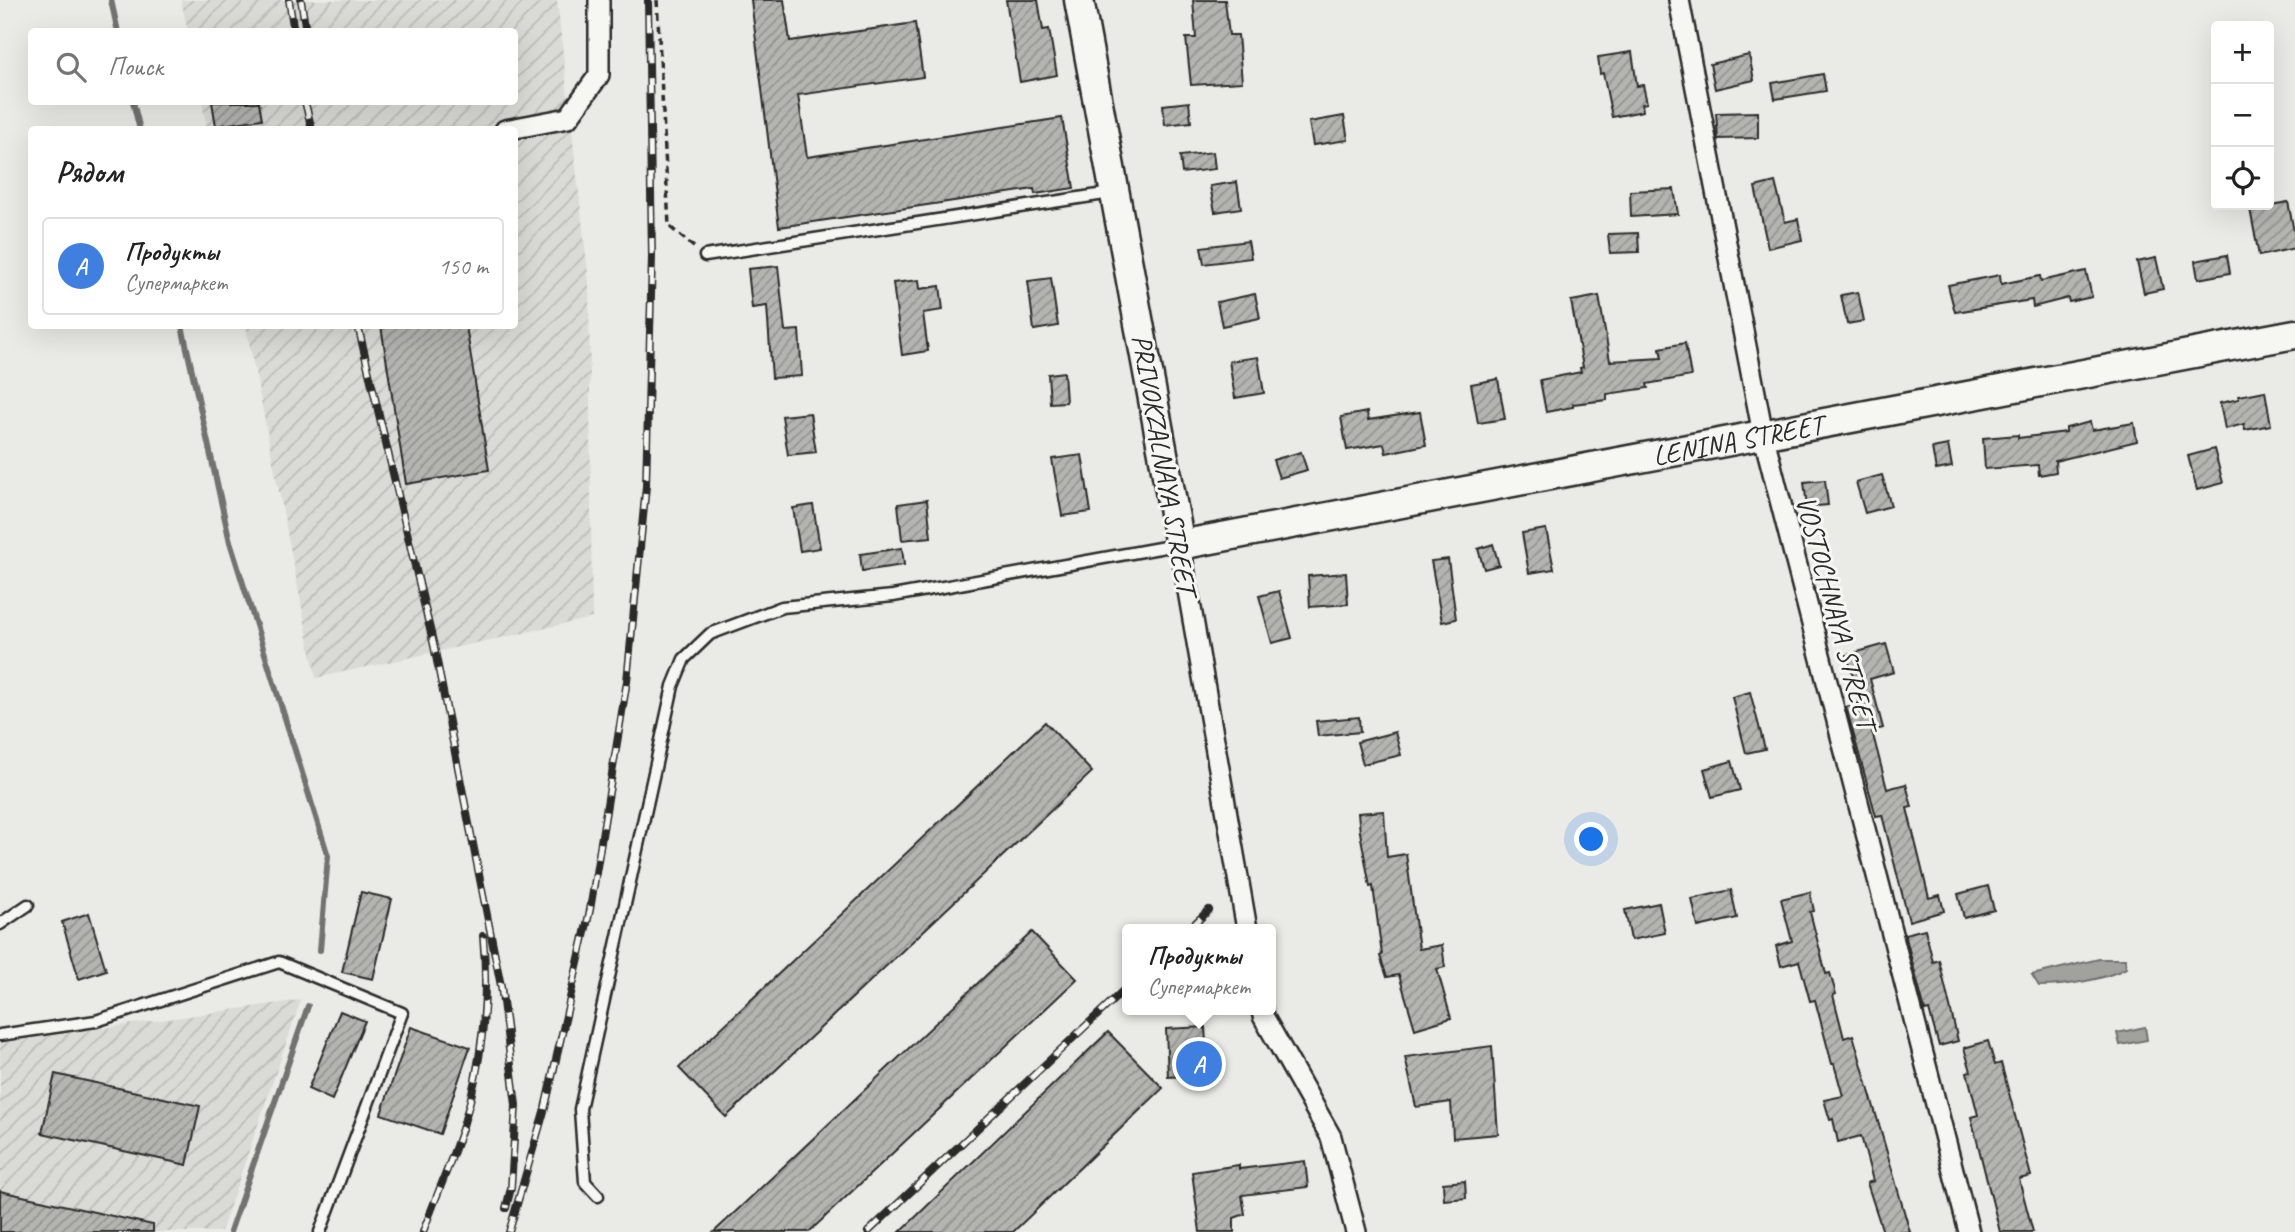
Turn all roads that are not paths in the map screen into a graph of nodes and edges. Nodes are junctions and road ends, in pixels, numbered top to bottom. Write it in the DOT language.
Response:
graph roads {
  1 [pos="599,0"];
  2 [pos="1079,0"];
  3 [pos="1679,0"];
  4 [pos="518,128"];
  5 [pos="1115,192"];
  6 [pos="705,256"];
  7 [pos="2295,334"];
  8 [pos="1763,434"];
  9 [pos="1180,545"];
  10 [pos="28,905"];
  11 [pos="0,923"];
  12 [pos="1246,924"];
  13 [pos="1263,1015"];
  14 [pos="0,1035"];
  15 [pos="598,1196"];
  16 [pos="320,1232"];
  17 [pos="1356,1232"];
  18 [pos="1969,1232"];
  1 -- 4 [label="street"];
  2 -- 5 [label="street, PRIVOKZALNAYA STREET"];
  3 -- 8 [label="street, VOSTOCHNAYA STREET"];
  5 -- 6 [label="lane"];
  5 -- 9 [label="street, PRIVOKZALNAYA STREET"];
  7 -- 8 [label="street, LENINA STREET"];
  8 -- 9 [label="street, LENINA STREET"];
  8 -- 18 [label="street, VOSTOCHNAYA STREET"];
  9 -- 12 [label="street, PRIVOKZALNAYA STREET"];
  9 -- 15 [label="lane"];
  10 -- 11 [label="lane"];
  13 -- 17 [label="street"];
  14 -- 16 [label="lane"];
}
